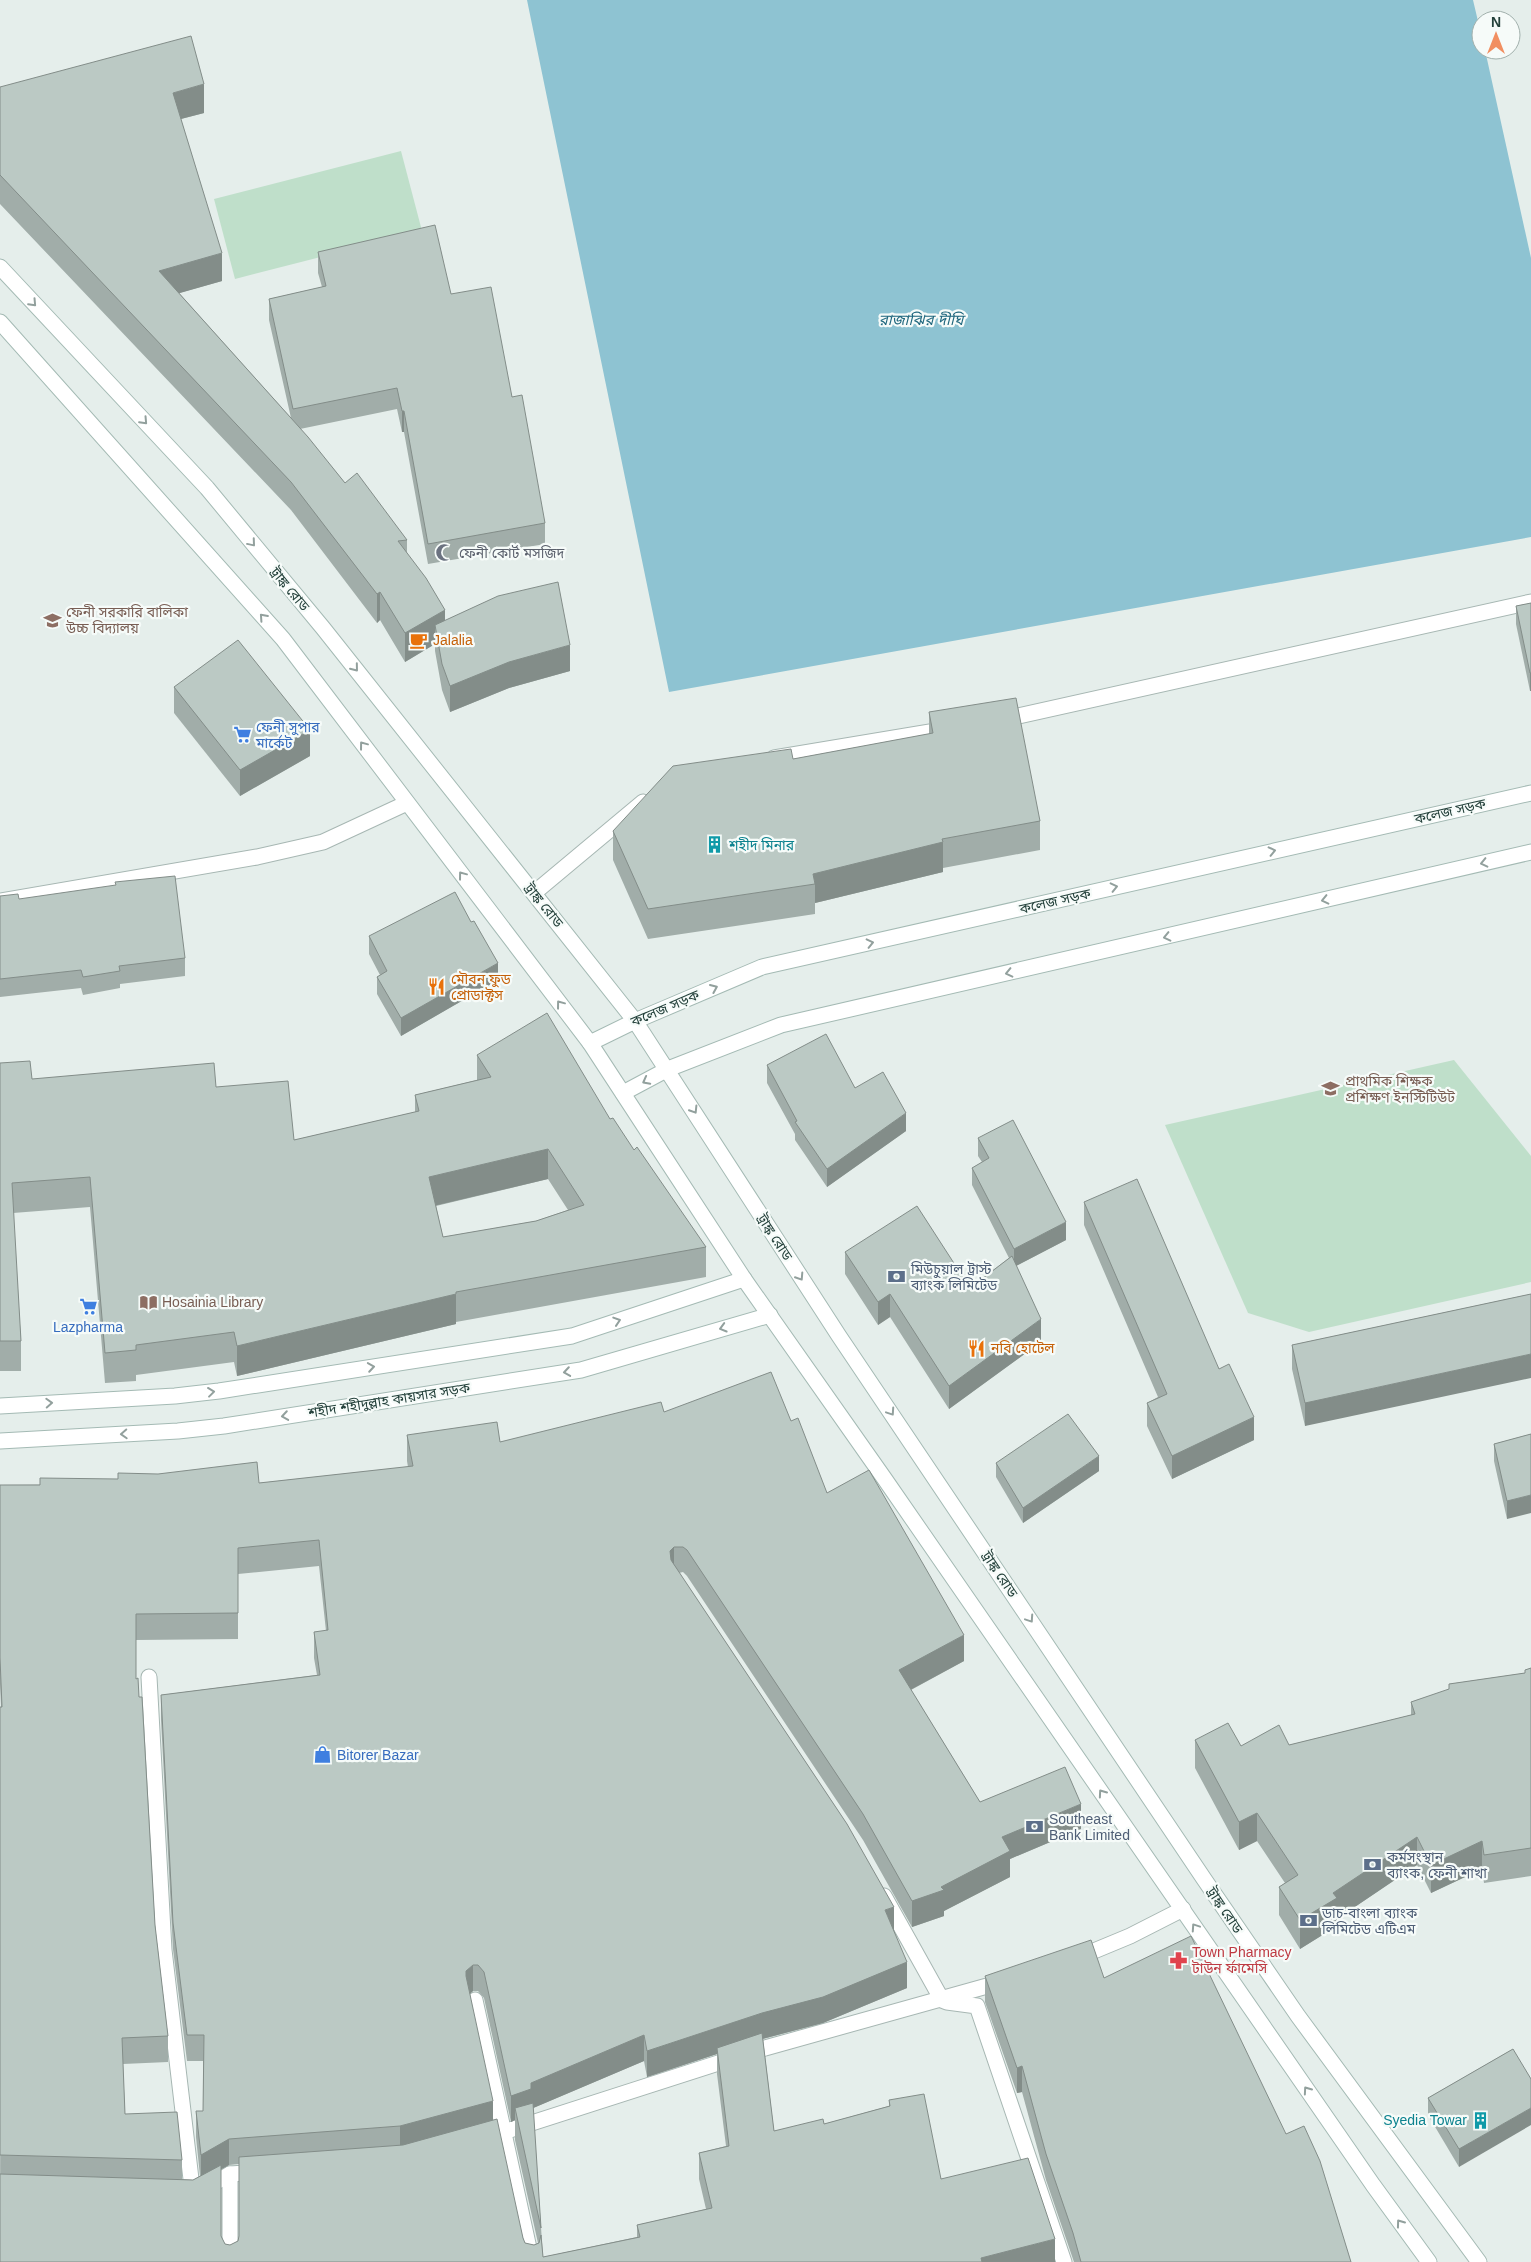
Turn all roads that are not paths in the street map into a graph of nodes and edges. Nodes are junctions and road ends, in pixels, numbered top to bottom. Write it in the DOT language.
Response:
graph roads {
  1 [pos="0,267"];
  2 [pos="0,322"];
  3 [pos="1531,602"];
  4 [pos="988,722"];
  5 [pos="959,727"];
  6 [pos="755,762"];
  7 [pos="1531,793"];
  8 [pos="653,794"];
  9 [pos="407,803"];
  10 [pos="1531,852"];
  11 [pos="534,894"];
  12 [pos="0,901"];
  13 [pos="635,1021"];
  14 [pos="590,1043"];
  15 [pos="668,1069"];
  16 [pos="623,1093"];
  17 [pos="744,1279"];
  18 [pos="770,1315"];
  19 [pos="0,1406"];
  20 [pos="0,1441"];
  21 [pos="149,1677"];
  22 [pos="878,1885"];
  23 [pos="1183,1910"];
  24 [pos="1066,1962"];
  25 [pos="1018,1977"];
  26 [pos="474,2000"];
  27 [pos="942,2000"];
  28 [pos="503,2134"];
  29 [pos="466,2144"];
  30 [pos="278,2170"];
  31 [pos="230,2174"];
  32 [pos="174,2196"];
  33 [pos="193,2196"];
  34 [pos="230,2262"];
  35 [pos="532,2262"];
  36 [pos="1064,2262"];
  37 [pos="1429,2262"];
  38 [pos="1479,2262"];
  1 -- 11 [label="main road, ট্রাঙ্ক রোড, one-way"];
  9 -- 2 [label="main road, one-way"];
  3 -- 4 [label="main road"];
  5 -- 6 [label="main road"];
  13 -- 7 [label="main road, কলেজ সড়ক, one-way"];
  8 -- 11 [label="main road"];
  9 -- 12 [label="main road"];
  14 -- 9 [label="main road, one-way"];
  10 -- 15 [label="main road, one-way"];
  11 -- 13 [label="main road, ট্রাঙ্ক রোড"];
  13 -- 14 [label="main road, কলেজ সড়ক"];
  13 -- 15 [label="main road, ট্রাঙ্ক রোড"];
  14 -- 16 [label="main road"];
  15 -- 16 [label="main road, one-way"];
  15 -- 38 [label="main road, ট্রাঙ্ক রোড, one-way"];
  16 -- 17 [label="main road"];
  17 -- 18 [label="main road"];
  19 -- 17 [label="main road, one-way"];
  18 -- 20 [label="main road, শহীদ শহীদুল্লাহ কায়সার সড়ক, one-way"];
  23 -- 18 [label="main road, one-way"];
  21 -- 33 [label="main road"];
  22 -- 27 [label="main road"];
  23 -- 24 [label="main road"];
  37 -- 23 [label="main road, one-way"];
  25 -- 27 [label="main road"];
  26 -- 28 [label="main road"];
  27 -- 28 [label="main road"];
  27 -- 36 [label="main road"];
  28 -- 29 [label="main road"];
  28 -- 35 [label="main road"];
  30 -- 31 [label="main road"];
  31 -- 33 [label="main road"];
  31 -- 34 [label="main road"];
  32 -- 33 [label="main road"];
}
